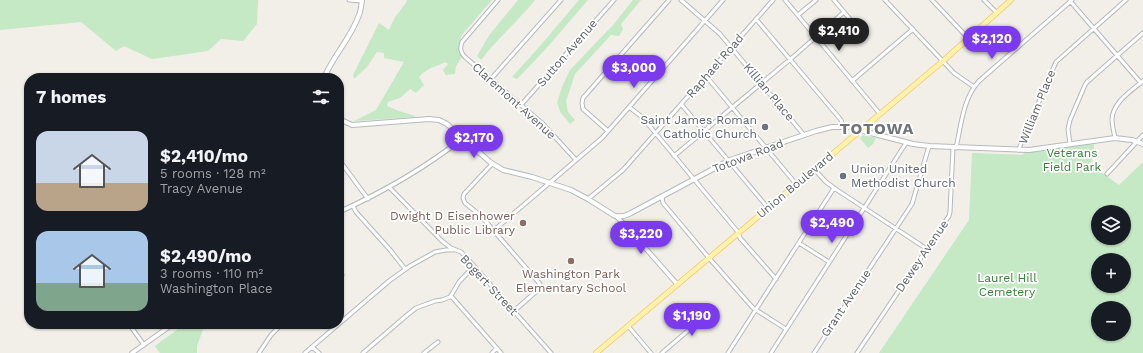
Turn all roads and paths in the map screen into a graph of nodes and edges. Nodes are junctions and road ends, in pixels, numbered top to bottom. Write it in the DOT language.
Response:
graph roads {
  1 [pos="349,0"];
  2 [pos="498,0"];
  3 [pos="561,0"];
  4 [pos="614,0"];
  5 [pos="669,0"];
  6 [pos="682,0"];
  7 [pos="723,0"];
  8 [pos="773,0"];
  9 [pos="785,0"];
  10 [pos="816,0"];
  11 [pos="834,0"];
  12 [pos="885,0"];
  13 [pos="932,0"];
  14 [pos="984,0"];
  15 [pos="1011,0"];
  16 [pos="1070,0"];
  17 [pos="1126,0"];
  18 [pos="362,1"];
  19 [pos="844,12"];
  20 [pos="997,13"];
  21 [pos="798,15"];
  22 [pos="756,19"];
  23 [pos="705,20"];
  24 [pos="1094,28"];
  25 [pos="913,29"];
  26 [pos="860,32"];
  27 [pos="1143,33"];
  28 [pos="816,37"];
  29 [pos="968,38"];
  30 [pos="731,48"];
  31 [pos="1117,56"];
  32 [pos="790,60"];
  33 [pos="943,61"];
  34 [pos="326,73"];
  35 [pos="706,76"];
  36 [pos="491,79"];
  37 [pos="852,80"];
  38 [pos="1142,82"];
  39 [pos="761,83"];
  40 [pos="974,86"];
  41 [pos="681,104"];
  42 [pos="521,105"];
  43 [pos="629,107"];
  44 [pos="732,107"];
  45 [pos="880,114"];
  46 [pos="344,122"];
  47 [pos="843,126"];
  48 [pos="860,130"];
  49 [pos="608,131"];
  50 [pos="703,131"];
  51 [pos="656,133"];
  52 [pos="804,135"];
  53 [pos="1143,135"];
  54 [pos="463,138"];
  55 [pos="1115,138"];
  56 [pos="1137,142"];
  57 [pos="906,143"];
  58 [pos="1070,144"];
  59 [pos="1143,144"];
  60 [pos="929,146"];
  61 [pos="766,148"];
  62 [pos="955,148"];
  63 [pos="1019,150"];
  64 [pos="674,156"];
  65 [pos="576,160"];
  66 [pos="728,161"];
  67 [pos="492,164"];
  68 [pos="344,166"];
  69 [pos="814,169"];
  70 [pos="1107,174"];
  71 [pos="694,179"];
  72 [pos="549,183"];
  73 [pos="796,184"];
  74 [pos="389,187"];
  75 [pos="834,188"];
  76 [pos="662,196"];
  77 [pos="368,199"];
  78 [pos="588,199"];
  79 [pos="353,206"];
  80 [pos="768,208"];
  81 [pos="864,208"];
  82 [pos="344,210"];
  83 [pos="615,216"];
  84 [pos="896,228"];
  85 [pos="493,230"];
  86 [pos="738,233"];
  87 [pos="799,243"];
  88 [pos="927,249"];
  89 [pos="453,250"];
  90 [pos="709,258"];
  91 [pos="829,262"];
  92 [pos="474,266"];
  93 [pos="405,269"];
  94 [pos="776,279"];
  95 [pos="677,284"];
  96 [pos="451,296"];
  97 [pos="712,310"];
  98 [pos="756,310"];
  99 [pos="514,311"];
  100 [pos="344,320"];
  101 [pos="628,326"];
  102 [pos="133,329"];
  103 [pos="166,329"];
  104 [pos="277,329"];
  105 [pos="333,329"];
  106 [pos="786,329"];
  107 [pos="438,342"];
  108 [pos="144,345"];
  109 [pos="312,347"];
  110 [pos="497,348"];
  111 [pos="599,352"];
  112 [pos="132,353"];
  113 [pos="259,353"];
  114 [pos="305,353"];
  115 [pos="319,353"];
  116 [pos="363,353"];
  117 [pos="424,353"];
  118 [pos="492,353"];
  119 [pos="501,353"];
  120 [pos="551,353"];
  121 [pos="651,353"];
  122 [pos="662,353"];
  123 [pos="728,353"];
  124 [pos="771,353"];
  125 [pos="814,353"];
  126 [pos="857,353"];
  1 -- 18 [label="street"];
  2 -- 36 [label="street, Claremont Avenue"];
  3 -- 36 [label="street"];
  4 -- 42 [label="street, Sutton Avenue"];
  5 -- 49 [label="street"];
  6 -- 23 [label="street, Killian Place"];
  7 -- 23 [label="street"];
  8 -- 22 [label="street, Raphael Road"];
  9 -- 21 [label="street"];
  10 -- 21 [label="street"];
  11 -- 19 [label="street"];
  12 -- 25 [label="street"];
  13 -- 29 [label="street"];
  14 -- 20 [label="street"];
  15 -- 20 [label="main road, Union Boulevard"];
  16 -- 24 [label="street"];
  16 -- 40 [label="street"];
  17 -- 24 [label="street, William Place"];
  18 -- 34 [label="main road"];
  19 -- 26 [label="street"];
  19 -- 28 [label="street"];
  20 -- 29 [label="main road, Union Boulevard"];
  21 -- 28 [label="street"];
  22 -- 30 [label="street, Raphael Road"];
  22 -- 32 [label="street"];
  23 -- 30 [label="street, Killian Place"];
  23 -- 43 [label="street"];
  24 -- 31 [label="street"];
  24 -- 63 [label="street, William Place"];
  25 -- 33 [label="street"];
  25 -- 37 [label="street"];
  27 -- 31 [label="street"];
  28 -- 32 [label="street"];
  28 -- 37 [label="street"];
  29 -- 33 [label="main road, Union Boulevard"];
  30 -- 35 [label="street, Raphael Road"];
  30 -- 39 [label="street, Killian Place"];
  31 -- 38 [label="street"];
  31 -- 58 [label="street"];
  32 -- 39 [label="street"];
  32 -- 47 [label="street"];
  33 -- 40 [label="street"];
  33 -- 45 [label="main road, Union Boulevard"];
  35 -- 41 [label="street, Raphael Road"];
  35 -- 44 [label="street"];
  36 -- 42 [label="street, Claremont Avenue"];
  37 -- 45 [label="street"];
  38 -- 55 [label="street"];
  39 -- 44 [label="street"];
  39 -- 52 [label="street, Killian Place"];
  40 -- 62 [label="street, Dewey Avenue"];
  41 -- 50 [label="street"];
  41 -- 51 [label="street, Raphael Road"];
  42 -- 65 [label="street, Claremont Avenue"];
  43 -- 49 [label="street"];
  43 -- 51 [label="street"];
  44 -- 50 [label="street"];
  44 -- 61 [label="street"];
  45 -- 48 [label="main road, Union Boulevard"];
  46 -- 54 [label="main road"];
  47 -- 48 [label="main road, Totowa Road"];
  47 -- 52 [label="main road, Totowa Road"];
  48 -- 57 [label="main road, Totowa Road"];
  48 -- 69 [label="main road, Union Boulevard"];
  49 -- 65 [label="street"];
  50 -- 64 [label="street"];
  50 -- 66 [label="street"];
  51 -- 64 [label="street"];
  51 -- 78 [label="street, Raphael Road"];
  52 -- 61 [label="main road, Totowa Road"];
  53 -- 56 [label="street"];
  54 -- 67 [label="main road"];
  54 -- 74 [label="street"];
  55 -- 56 [label="main road, Totowa Road"];
  55 -- 58 [label="main road, Totowa Road"];
  56 -- 59 [label="main road, Totowa Road"];
  56 -- 70 [label="street"];
  57 -- 60 [label="main road, Totowa Road"];
  57 -- 81 [label="street"];
  58 -- 63 [label="main road, Totowa Road"];
  60 -- 62 [label="main road, Totowa Road"];
  60 -- 84 [label="street, Grant Avenue"];
  61 -- 66 [label="main road, Totowa Road"];
  61 -- 73 [label="street"];
  62 -- 63 [label="main road, Totowa Road"];
  62 -- 88 [label="street, Dewey Avenue"];
  64 -- 71 [label="street"];
  65 -- 72 [label="street"];
  66 -- 71 [label="main road, Totowa Road"];
  66 -- 80 [label="street"];
  67 -- 72 [label="main road"];
  67 -- 85 [label="street"];
  68 -- 77 [label="street"];
  69 -- 73 [label="main road, Union Boulevard"];
  69 -- 75 [label="street"];
  71 -- 76 [label="main road, Totowa Road"];
  71 -- 86 [label="street"];
  72 -- 78 [label="main road"];
  72 -- 85 [label="street"];
  73 -- 80 [label="main road, Union Boulevard"];
  74 -- 77 [label="street"];
  74 -- 89 [label="street, Bogert Street"];
  75 -- 81 [label="street"];
  75 -- 87 [label="street"];
  76 -- 83 [label="main road, Totowa Road"];
  76 -- 90 [label="street"];
  77 -- 79 [label="street"];
  78 -- 83 [label="main road"];
  79 -- 82 [label="street"];
  79 -- 93 [label="street"];
  80 -- 86 [label="main road, Union Boulevard"];
  81 -- 84 [label="street"];
  81 -- 91 [label="street"];
  83 -- 95 [label="street"];
  84 -- 88 [label="street"];
  84 -- 125 [label="street, Grant Avenue"];
  85 -- 99 [label="street"];
  86 -- 90 [label="main road, Union Boulevard"];
  86 -- 94 [label="street"];
  87 -- 91 [label="street"];
  87 -- 94 [label="street"];
  88 -- 126 [label="street, Dewey Avenue"];
  89 -- 92 [label="street, Bogert Street"];
  89 -- 93 [label="street"];
  90 -- 95 [label="main road, Union Boulevard"];
  90 -- 98 [label="street"];
  91 -- 106 [label="street"];
  92 -- 96 [label="street"];
  92 -- 99 [label="street, Bogert Street"];
  93 -- 100 [label="street"];
  94 -- 98 [label="street"];
  95 -- 101 [label="main road, Union Boulevard"];
  96 -- 110 [label="street"];
  96 -- 116 [label="street"];
  97 -- 122 [label="street"];
  98 -- 106 [label="street"];
  98 -- 123 [label="street"];
  99 -- 120 [label="street, Bogert Street"];
  101 -- 111 [label="main road, Union Boulevard"];
  101 -- 121 [label="street"];
  102 -- 108 [label="street"];
  103 -- 108 [label="street"];
  104 -- 113 [label="street"];
  105 -- 109 [label="street"];
  106 -- 124 [label="street"];
  107 -- 117 [label="street"];
  108 -- 112 [label="street"];
  109 -- 114 [label="street"];
  109 -- 115 [label="street"];
  110 -- 118 [label="street"];
  110 -- 119 [label="street"];
}
